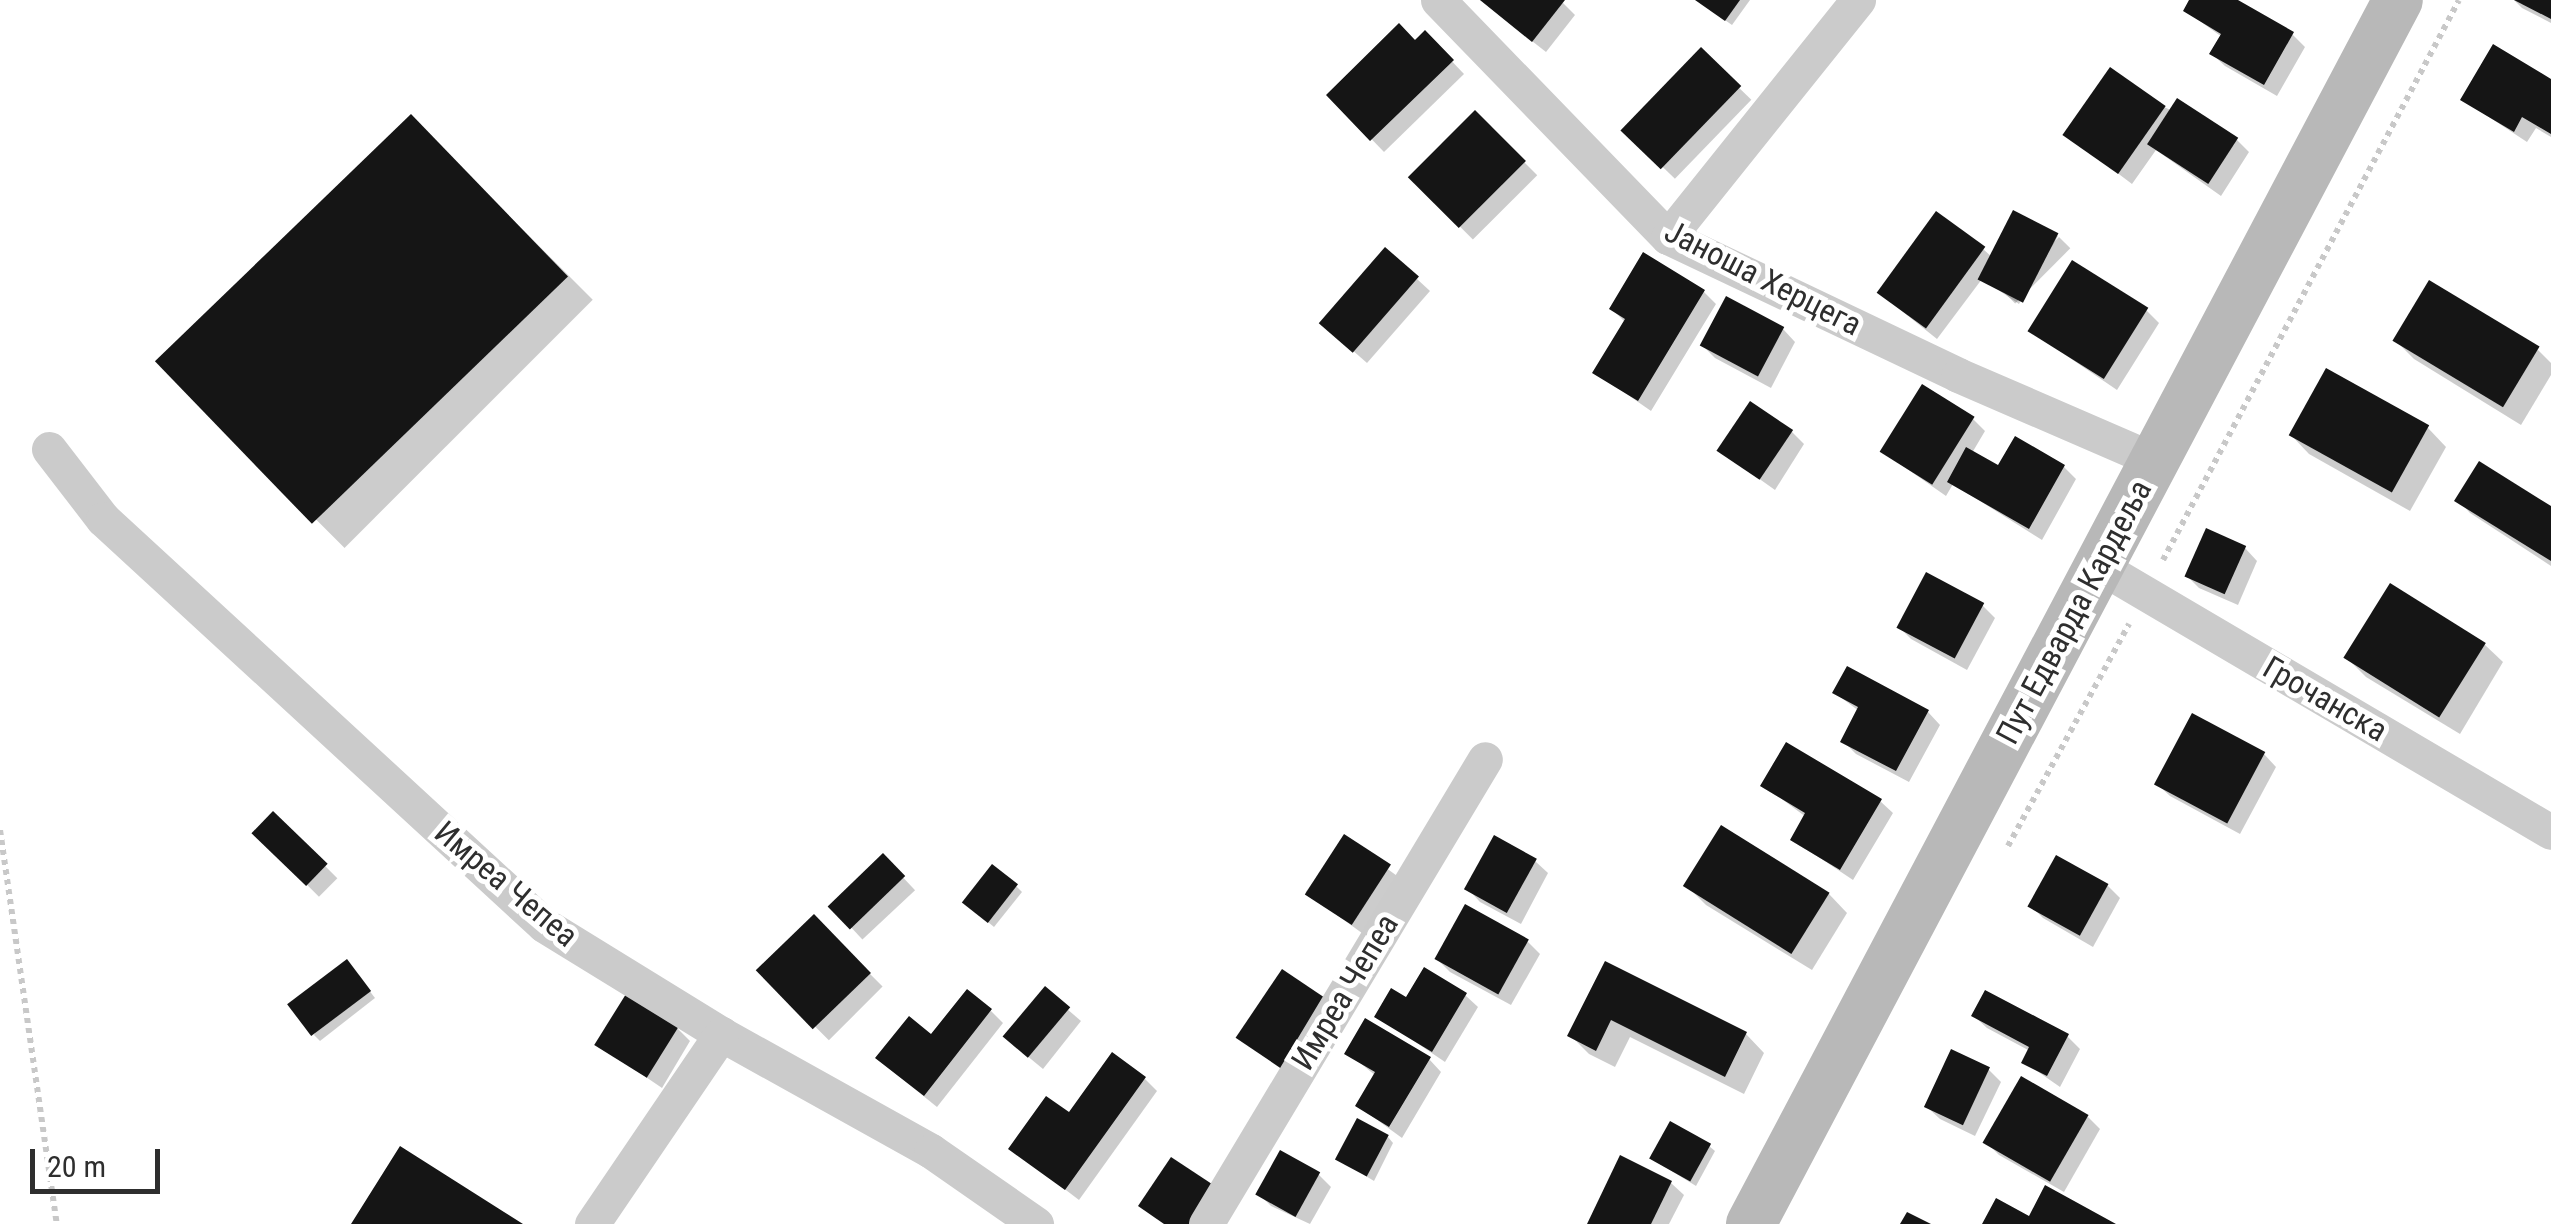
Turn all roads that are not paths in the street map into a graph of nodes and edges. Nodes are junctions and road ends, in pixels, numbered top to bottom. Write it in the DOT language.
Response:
graph roads {
  1 [pos="1438,0"];
  2 [pos="1858,0"];
  3 [pos="2398,0"];
  4 [pos="1668,237"];
  5 [pos="50,449"];
  6 [pos="2154,460"];
  7 [pos="2098,566"];
  8 [pos="1485,760"];
  9 [pos="2551,832"];
  10 [pos="721,1034"];
  11 [pos="592,1224"];
  12 [pos="1036,1224"];
  13 [pos="1206,1224"];
  14 [pos="1751,1224"];
  1 -- 4 [label="street, Јаноша Херцега"];
  2 -- 4 [label="street"];
  3 -- 6 [label="main road, Пут Едварда Кардеља"];
  4 -- 6 [label="street, Јаноша Херцега"];
  5 -- 10 [label="street, Имреа Чепеа"];
  6 -- 7 [label="main road, Пут Едварда Кардеља"];
  7 -- 9 [label="street, Грочанска"];
  7 -- 14 [label="main road, Пут Едварда Кардеља"];
  8 -- 13 [label="street, Имреа Чепеа"];
  10 -- 11 [label="street"];
  10 -- 12 [label="street, Имреа Чепеа"];
}
